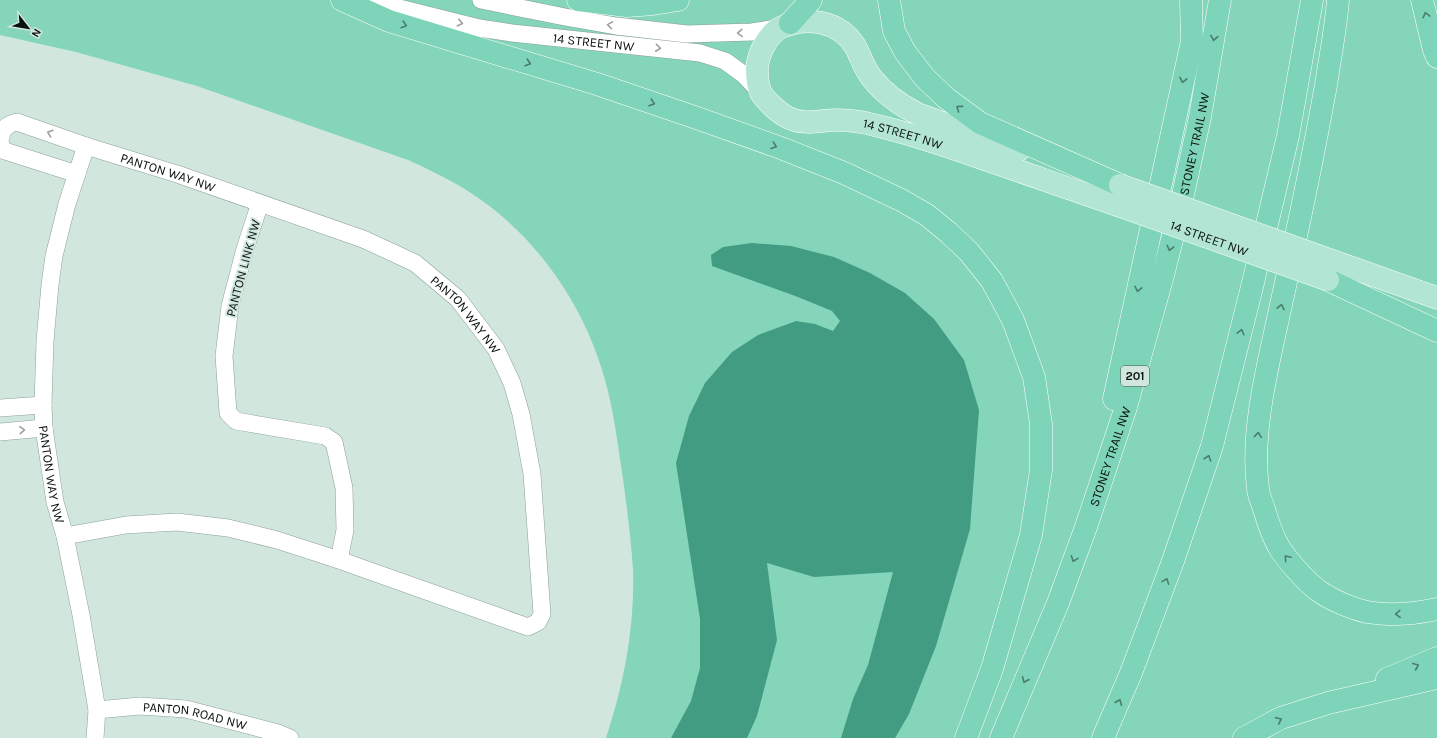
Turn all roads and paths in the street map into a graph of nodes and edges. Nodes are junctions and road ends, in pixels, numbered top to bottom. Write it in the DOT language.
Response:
graph roads {
  1 [pos="342,0"];
  2 [pos="367,0"];
  3 [pos="481,0"];
  4 [pos="578,0"];
  5 [pos="678,0"];
  6 [pos="811,0"];
  7 [pos="888,0"];
  8 [pos="1191,0"];
  9 [pos="1220,0"];
  10 [pos="1312,0"];
  11 [pos="1338,0"];
  12 [pos="1422,0"];
  13 [pos="784,26"];
  14 [pos="1437,57"];
  15 [pos="761,93"];
  16 [pos="0,140"];
  17 [pos="86,146"];
  18 [pos="77,174"];
  19 [pos="1118,195"];
  20 [pos="260,203"];
  21 [pos="1330,270"];
  22 [pos="1437,298"];
  23 [pos="1437,320"];
  24 [pos="1437,331"];
  25 [pos="43,405"];
  26 [pos="0,408"];
  27 [pos="44,428"];
  28 [pos="0,432"];
  29 [pos="1086,526"];
  30 [pos="65,536"];
  31 [pos="340,560"];
  32 [pos="1437,609"];
  33 [pos="1437,658"];
  34 [pos="1437,678"];
  35 [pos="1328,703"];
  36 [pos="97,710"];
  37 [pos="95,738"];
  38 [pos="290,738"];
  39 [pos="966,738"];
  40 [pos="1001,738"];
  41 [pos="1103,738"];
  42 [pos="1244,738"];
  1 -- 39 [label="highway, one-way"];
  2 -- 15 [label="street, 14 STREET NW, one-way"];
  13 -- 3 [label="street, 14 STREET NW, one-way"];
  4 -- 5 [label="highway"];
  6 -- 13 [label="highway"];
  19 -- 7 [label="highway, one-way"];
  8 -- 29 [label="highway, one-way"];
  9 -- 29 [label="highway, STONEY TRAIL NW / 201, one-way"];
  41 -- 10 [label="highway, one-way"];
  32 -- 11 [label="highway, one-way"];
  14 -- 12 [label="highway, one-way"];
  13 -- 15 [label="main road"];
  13 -- 19 [label="main road, 14 STREET NW"];
  15 -- 19 [label="main road, 14 STREET NW"];
  17 -- 16 [label="street, one-way"];
  16 -- 18 [label="street"];
  17 -- 18 [label="street, PANTON WAY NW"];
  17 -- 20 [label="street, PANTON WAY NW"];
  18 -- 25 [label="street, PANTON WAY NW"];
  19 -- 21 [label="main road, 14 STREET NW, bridge"];
  20 -- 31 [label="street, PANTON LINK NW"];
  20 -- 31 [label="street, PANTON WAY NW"];
  21 -- 22 [label="main road, 14 STREET NW"];
  21 -- 23 [label="main road, 14 STREET NW"];
  21 -- 24 [label="highway"];
  25 -- 26 [label="street"];
  25 -- 27 [label="street, PANTON WAY NW"];
  28 -- 27 [label="street, one-way"];
  27 -- 30 [label="street, PANTON WAY NW"];
  29 -- 40 [label="highway, STONEY TRAIL NW / 201, one-way"];
  30 -- 31 [label="street, PANTON WAY NW"];
  30 -- 36 [label="street, PANTON WAY NW"];
  35 -- 33 [label="highway, one-way"];
  34 -- 35 [label="highway"];
  42 -- 35 [label="highway, one-way"];
  36 -- 37 [label="street, PANTON WAY NW"];
  36 -- 38 [label="street, PANTON ROAD NW"];
}
